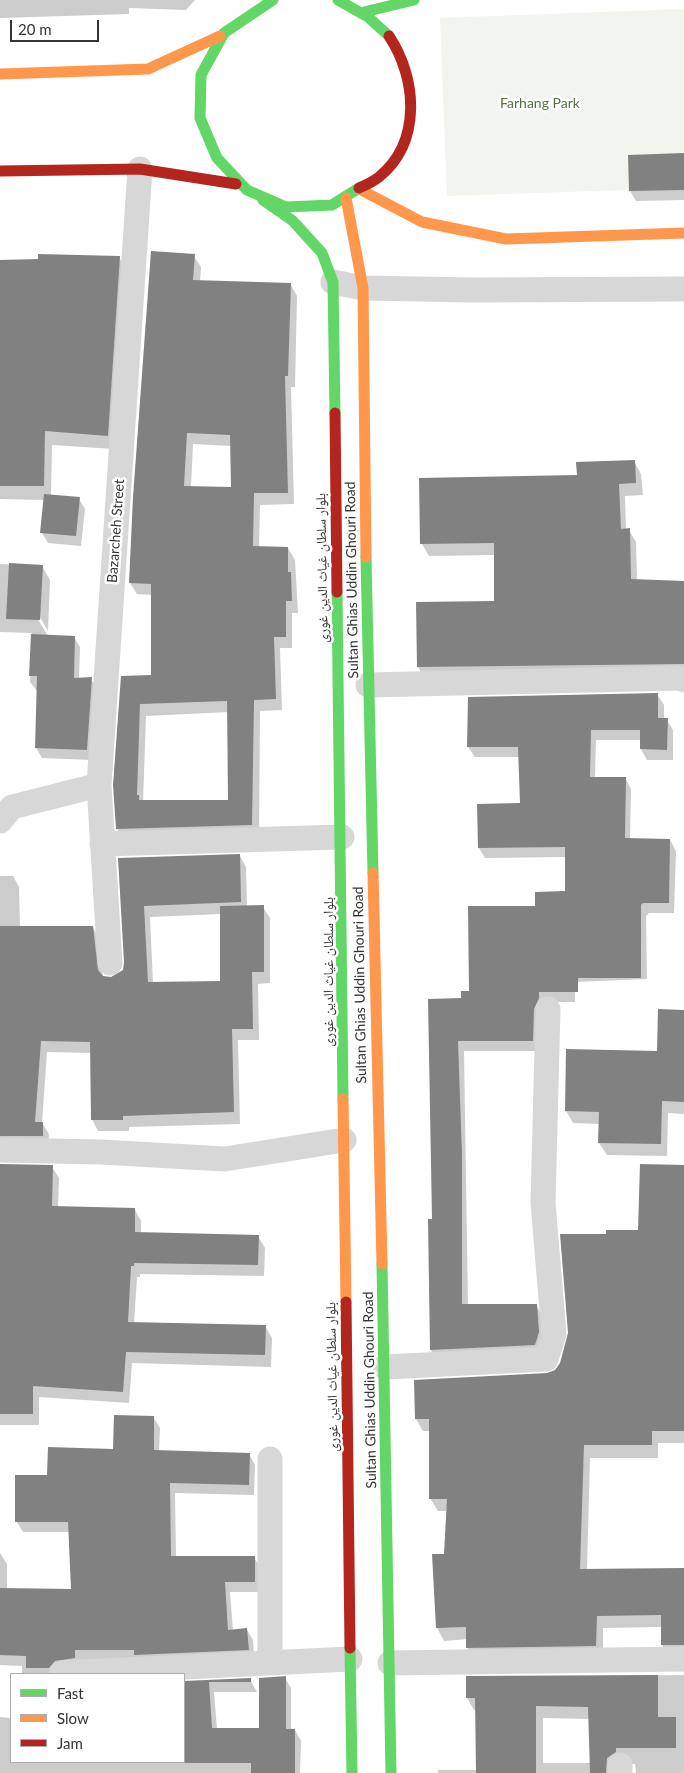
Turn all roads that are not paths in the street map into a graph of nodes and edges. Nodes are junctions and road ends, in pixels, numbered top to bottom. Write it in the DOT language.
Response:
graph roads {
  1 [pos="272,0"];
  2 [pos="338,0"];
  3 [pos="414,0"];
  4 [pos="364,12"];
  5 [pos="220,36"];
  6 [pos="0,74"];
  7 [pos="140,169"];
  8 [pos="0,172"];
  9 [pos="236,184"];
  10 [pos="363,191"];
  11 [pos="346,198"];
  12 [pos="263,200"];
  13 [pos="684,233"];
  14 [pos="333,282"];
  15 [pos="363,288"];
  16 [pos="684,289"];
  17 [pos="684,680"];
  18 [pos="368,685"];
  19 [pos="99,785"];
  20 [pos="0,821"];
  21 [pos="342,837"];
  22 [pos="102,844"];
  23 [pos="110,963"];
  24 [pos="548,1009"];
  25 [pos="344,1140"];
  26 [pos="0,1150"];
  27 [pos="385,1367"];
  28 [pos="270,1459"];
  29 [pos="350,1658"];
  30 [pos="684,1659"];
  31 [pos="270,1662"];
  32 [pos="390,1663"];
  33 [pos="62,1673"];
  34 [pos="352,1773"];
  35 [pos="391,1773"];
  1 -- 5 [label="main road"];
  2 -- 4 [label="main road"];
  3 -- 4 [label="main road"];
  4 -- 10 [label="main road"];
  5 -- 6 [label="main road"];
  5 -- 9 [label="main road"];
  7 -- 8 [label="main road"];
  7 -- 9 [label="main road"];
  7 -- 19 [label="street, Bazarcheh Street"];
  9 -- 12 [label="main road"];
  10 -- 11 [label="main road"];
  10 -- 13 [label="main road"];
  11 -- 12 [label="main road"];
  11 -- 15 [label="main road, Sultan Ghias Uddin Ghouri Road"];
  12 -- 14 [label="main road, بلوار سلطان غیاث الدین غوری"];
  14 -- 15 [label="street"];
  14 -- 21 [label="main road, بلوار سلطان غیاث الدین غوری"];
  15 -- 16 [label="street"];
  15 -- 18 [label="main road, Sultan Ghias Uddin Ghouri Road"];
  17 -- 18 [label="street"];
  18 -- 27 [label="main road, Sultan Ghias Uddin Ghouri Road"];
  19 -- 20 [label="street"];
  19 -- 22 [label="street, Bazarcheh Street"];
  21 -- 22 [label="street"];
  21 -- 25 [label="main road, بلوار سلطان غیاث الدین غوری"];
  22 -- 23 [label="street, Bazarcheh Street"];
  24 -- 27 [label="street"];
  25 -- 26 [label="street"];
  25 -- 29 [label="main road, بلوار سلطان غیاث الدین غوری"];
  27 -- 32 [label="main road, Sultan Ghias Uddin Ghouri Road"];
  28 -- 31 [label="street"];
  29 -- 31 [label="street"];
  29 -- 34 [label="main road, بلوار سلطان غیاث الدین غوری"];
  30 -- 32 [label="street"];
  31 -- 33 [label="street"];
  32 -- 35 [label="main road, Sultan Ghias Uddin Ghouri Road"];
}
